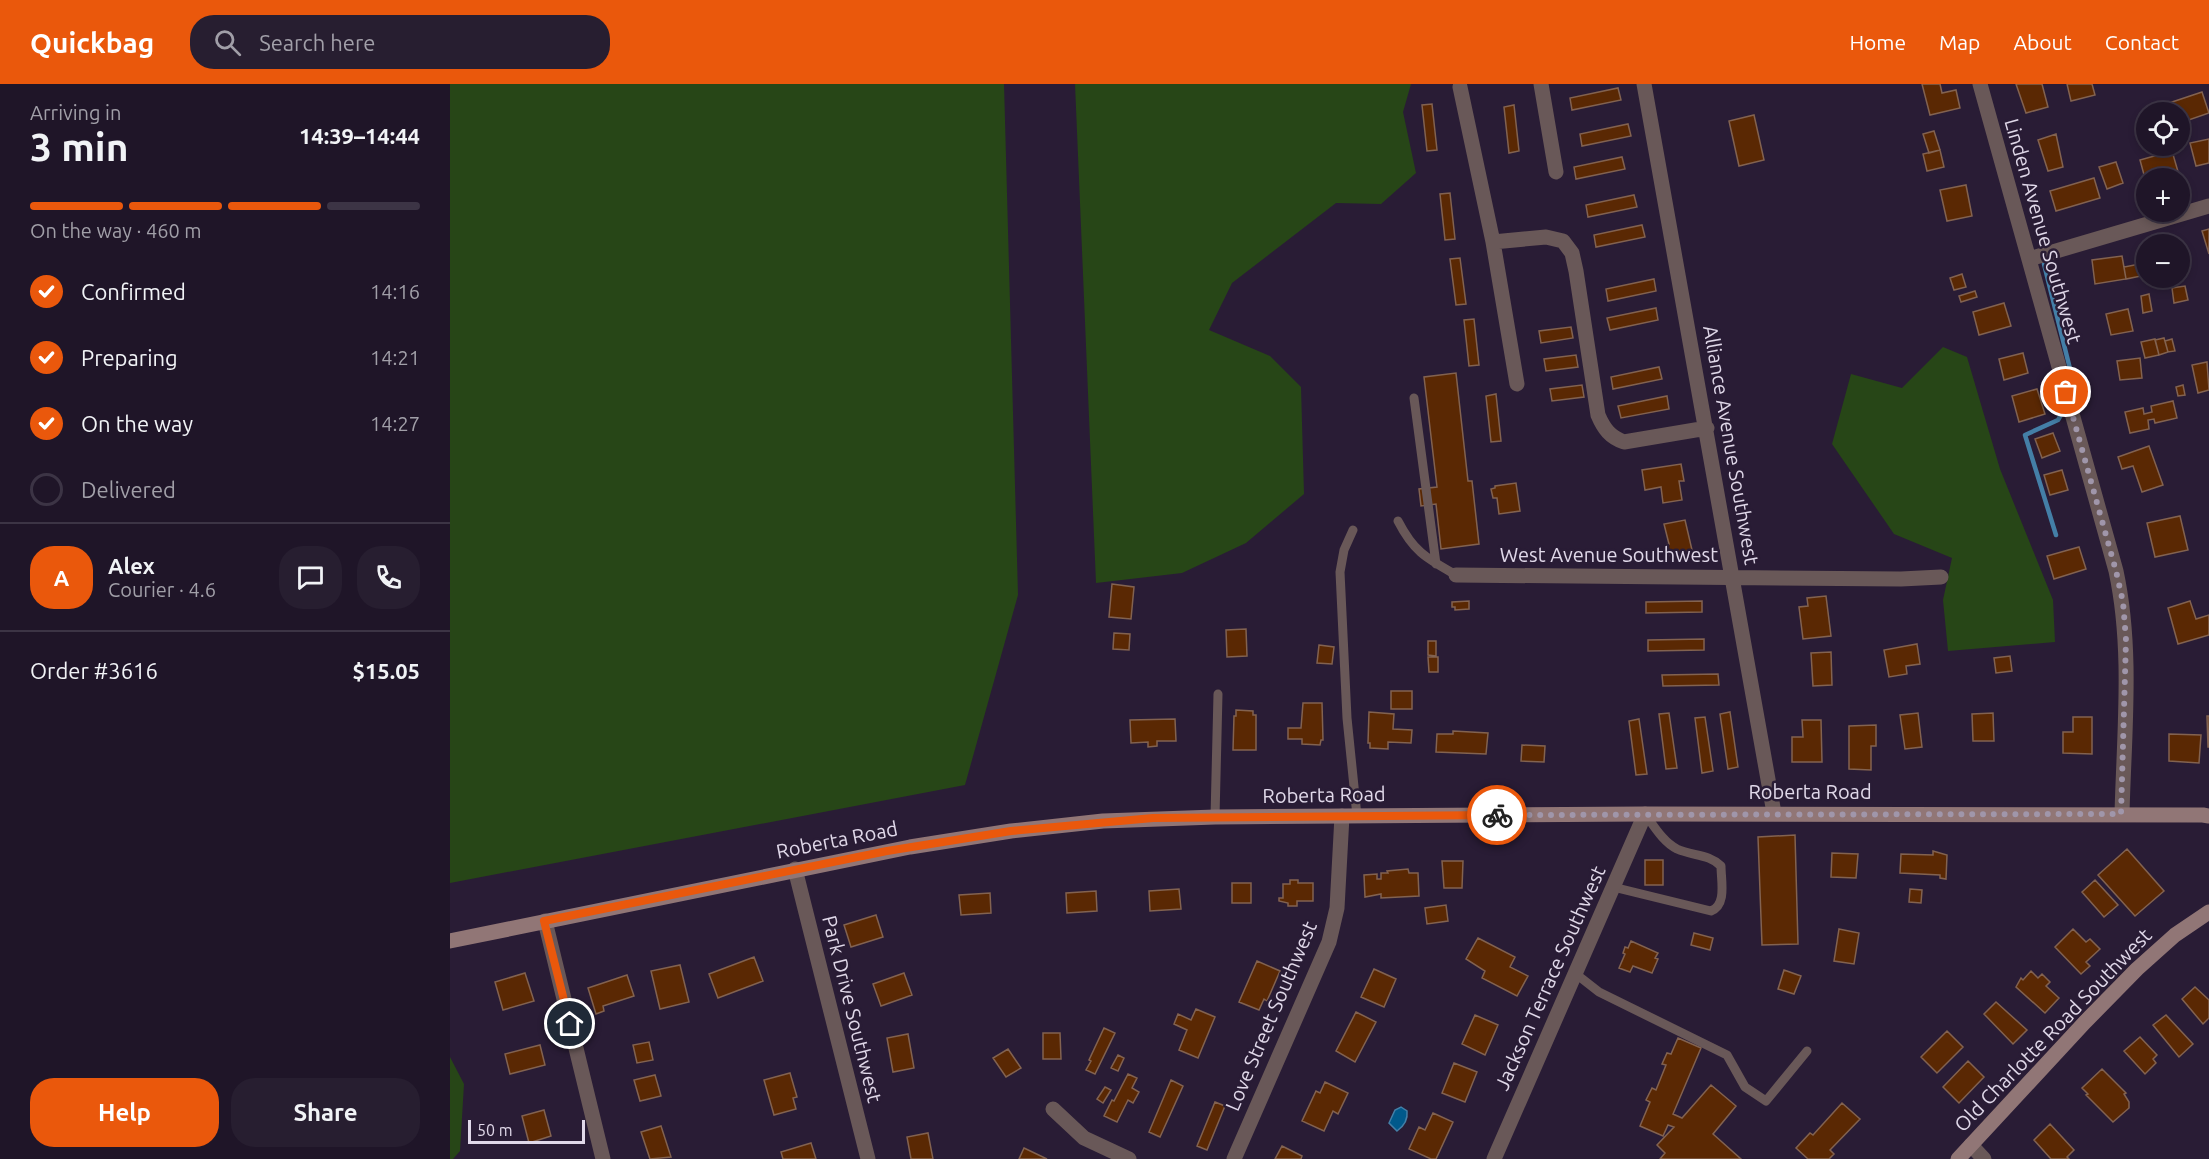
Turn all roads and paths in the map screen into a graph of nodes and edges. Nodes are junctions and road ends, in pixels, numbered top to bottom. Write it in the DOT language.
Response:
graph roads {
  1 [pos="1541,84"];
  2 [pos="1644,84"];
  3 [pos="1980,84"];
  4 [pos="1460,87"];
  5 [pos="1556,172"];
  6 [pos="2209,206"];
  7 [pos="1492,242"];
  8 [pos="2029,259"];
  9 [pos="1517,384"];
  10 [pos="1414,398"];
  11 [pos="1707,428"];
  12 [pos="1398,521"];
  13 [pos="1353,530"];
  14 [pos="1436,564"];
  15 [pos="1456,575"];
  16 [pos="1733,577"];
  17 [pos="1941,577"];
  18 [pos="1218,694"];
  19 [pos="1774,813"];
  20 [pos="1645,814"];
  21 [pos="2121,814"];
  22 [pos="1350,816"];
  23 [pos="2209,816"];
  24 [pos="1215,817"];
  25 [pos="795,869"];
  26 [pos="1613,887"];
  27 [pos="2209,912"];
  28 [pos="544,921"];
  29 [pos="450,941"];
  30 [pos="1575,974"];
  31 [pos="1808,1051"];
  32 [pos="1053,1109"];
  33 [pos="1971,1145"];
  34 [pos="603,1159"];
  35 [pos="868,1159"];
  36 [pos="1129,1159"];
  37 [pos="1234,1159"];
  38 [pos="1494,1159"];
  39 [pos="1958,1159"];
  40 [pos="1984,1159"];
  1 -- 5 [label="street"];
  2 -- 11 [label="street, Alliance Avenue Southwest"];
  3 -- 8 [label="street, Linden Avenue Southwest"];
  4 -- 7 [label="street"];
  6 -- 8 [label="street"];
  7 -- 9 [label="street"];
  7 -- 11 [label="street"];
  8 -- 21 [label="street, Linden Avenue Southwest"];
  10 -- 14 [label="lane"];
  11 -- 16 [label="street, Alliance Avenue Southwest"];
  12 -- 14 [label="lane"];
  13 -- 22 [label="lane"];
  14 -- 15 [label="lane"];
  15 -- 16 [label="street, West Avenue Southwest"];
  16 -- 17 [label="street, West Avenue Southwest"];
  16 -- 19 [label="street, Alliance Avenue Southwest"];
  18 -- 24 [label="lane"];
  19 -- 20 [label="street, Roberta Road"];
  19 -- 21 [label="street, Roberta Road"];
  20 -- 22 [label="street, Roberta Road"];
  20 -- 26 [label="street, Jackson Terrace Southwest"];
  20 -- 26 [label="lane"];
  21 -- 23 [label="street, Roberta Road"];
  22 -- 24 [label="street, Roberta Road"];
  22 -- 37 [label="street, Love Street Southwest"];
  24 -- 25 [label="street, Roberta Road"];
  25 -- 28 [label="street, Roberta Road"];
  25 -- 35 [label="street, Park Drive Southwest"];
  26 -- 30 [label="street, Jackson Terrace Southwest"];
  27 -- 33 [label="street, Old Charlotte Road Southwest"];
  28 -- 29 [label="street, Roberta Road"];
  28 -- 34 [label="street"];
  30 -- 31 [label="lane"];
  30 -- 38 [label="street, Jackson Terrace Southwest"];
  32 -- 36 [label="street"];
  33 -- 39 [label="street, Old Charlotte Road Southwest"];
  33 -- 40 [label="street"];
}
